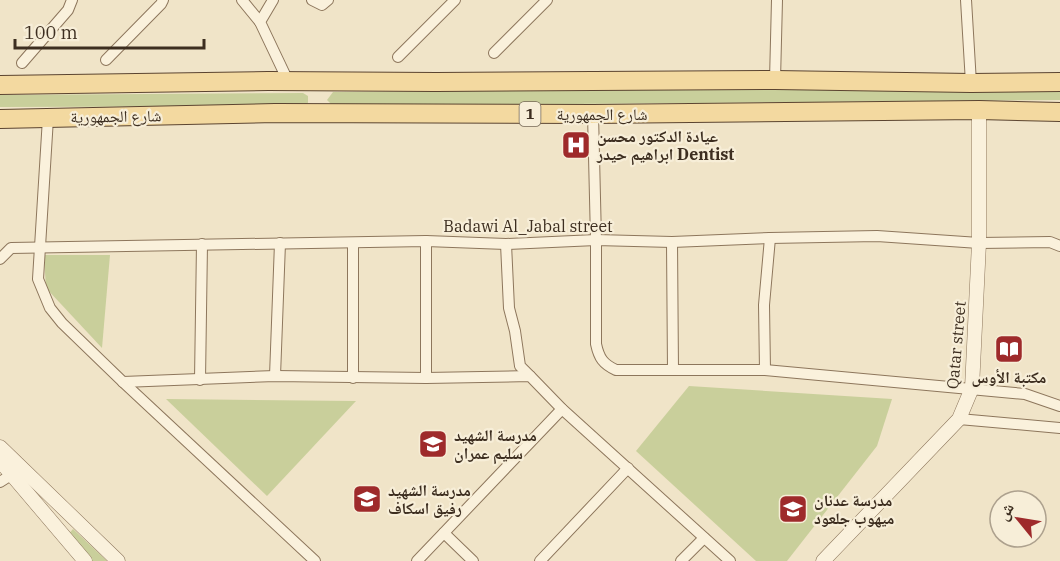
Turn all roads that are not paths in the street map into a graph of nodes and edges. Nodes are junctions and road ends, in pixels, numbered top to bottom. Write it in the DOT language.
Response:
graph roads {
  1 [pos="72,0"];
  2 [pos="163,0"];
  3 [pos="242,0"];
  4 [pos="273,0"];
  5 [pos="312,0"];
  6 [pos="328,0"];
  7 [pos="455,0"];
  8 [pos="547,0"];
  9 [pos="777,0"];
  10 [pos="966,0"];
  11 [pos="260,22"];
  12 [pos="494,53"];
  13 [pos="398,57"];
  14 [pos="106,60"];
  15 [pos="22,63"];
  16 [pos="775,80"];
  17 [pos="288,81"];
  18 [pos="1060,82"];
  19 [pos="971,83"];
  20 [pos="0,85"];
  21 [pos="980,110"];
  22 [pos="1060,112"];
  23 [pos="593,114"];
  24 [pos="48,118"];
  25 [pos="0,119"];
  26 [pos="770,238"];
  27 [pos="596,240"];
  28 [pos="426,242"];
  29 [pos="672,242"];
  30 [pos="280,243"];
  31 [pos="353,243"];
  32 [pos="979,243"];
  33 [pos="202,244"];
  34 [pos="507,244"];
  35 [pos="1060,246"];
  36 [pos="41,248"];
  37 [pos="0,259"];
  38 [pos="673,370"];
  39 [pos="765,370"];
  40 [pos="275,376"];
  41 [pos="530,376"];
  42 [pos="353,378"];
  43 [pos="426,378"];
  44 [pos="200,380"];
  45 [pos="123,382"];
  46 [pos="972,388"];
  47 [pos="1060,406"];
  48 [pos="562,409"];
  49 [pos="959,419"];
  50 [pos="1060,428"];
  51 [pos="0,447"];
  52 [pos="0,461"];
  53 [pos="628,468"];
  54 [pos="6,478"];
  55 [pos="444,533"];
  56 [pos="704,538"];
  57 [pos="80,559"];
  58 [pos="118,561"];
  59 [pos="315,561"];
  60 [pos="417,561"];
  61 [pos="473,561"];
  62 [pos="540,561"];
  63 [pos="681,561"];
  64 [pos="730,561"];
  65 [pos="823,561"];
  1 -- 15 [label="street"];
  2 -- 14 [label="street"];
  3 -- 11 [label="street"];
  4 -- 11 [label="street"];
  5 -- 6 [label="street"];
  7 -- 13 [label="street"];
  8 -- 12 [label="street"];
  9 -- 16 [label="street"];
  10 -- 19 [label="street"];
  11 -- 17 [label="street"];
  16 -- 17 [label="main road, شارع الجمهورية / 1"];
  16 -- 19 [label="main road, شارع الجمهورية / 1"];
  17 -- 20 [label="main road, شارع الجمهورية / 1"];
  18 -- 19 [label="main road, شارع الجمهورية / 1"];
  21 -- 22 [label="main road, شارع الجمهورية / 1"];
  21 -- 23 [label="main road, شارع الجمهورية / 1"];
  21 -- 32 [label="street, Qatar street"];
  23 -- 24 [label="main road, شارع الجمهورية / 1"];
  23 -- 27 [label="street"];
  24 -- 25 [label="main road, شارع الجمهورية / 1"];
  24 -- 36 [label="street"];
  26 -- 29 [label="street, Badawi Al_Jabal street"];
  26 -- 32 [label="street, Badawi Al_Jabal street"];
  26 -- 39 [label="street"];
  27 -- 29 [label="street, Badawi Al_Jabal street"];
  27 -- 34 [label="street, Badawi Al_Jabal street"];
  27 -- 38 [label="street"];
  28 -- 31 [label="street, Badawi Al_Jabal street"];
  28 -- 34 [label="street, Badawi Al_Jabal street"];
  28 -- 43 [label="street"];
  29 -- 38 [label="street"];
  30 -- 31 [label="street, Badawi Al_Jabal street"];
  30 -- 33 [label="street, Badawi Al_Jabal street"];
  30 -- 40 [label="street"];
  31 -- 42 [label="street"];
  32 -- 35 [label="street, Badawi Al_Jabal street"];
  32 -- 46 [label="street, Qatar street"];
  33 -- 36 [label="street, Badawi Al_Jabal street"];
  33 -- 44 [label="street"];
  34 -- 41 [label="street"];
  36 -- 37 [label="street, Badawi Al_Jabal street"];
  36 -- 45 [label="street"];
  38 -- 39 [label="street"];
  39 -- 46 [label="street"];
  40 -- 42 [label="street"];
  40 -- 44 [label="street"];
  41 -- 43 [label="street"];
  41 -- 48 [label="street"];
  42 -- 43 [label="street"];
  44 -- 45 [label="street"];
  45 -- 59 [label="street"];
  46 -- 47 [label="street"];
  46 -- 49 [label="street, Qatar street"];
  48 -- 53 [label="street"];
  48 -- 55 [label="street"];
  49 -- 50 [label="street"];
  49 -- 65 [label="street, Qatar street"];
  51 -- 58 [label="street"];
  52 -- 54 [label="street"];
  53 -- 56 [label="street"];
  53 -- 62 [label="street"];
  54 -- 57 [label="street"];
  55 -- 60 [label="street"];
  55 -- 61 [label="street"];
  56 -- 63 [label="street"];
  56 -- 64 [label="street"];
}
